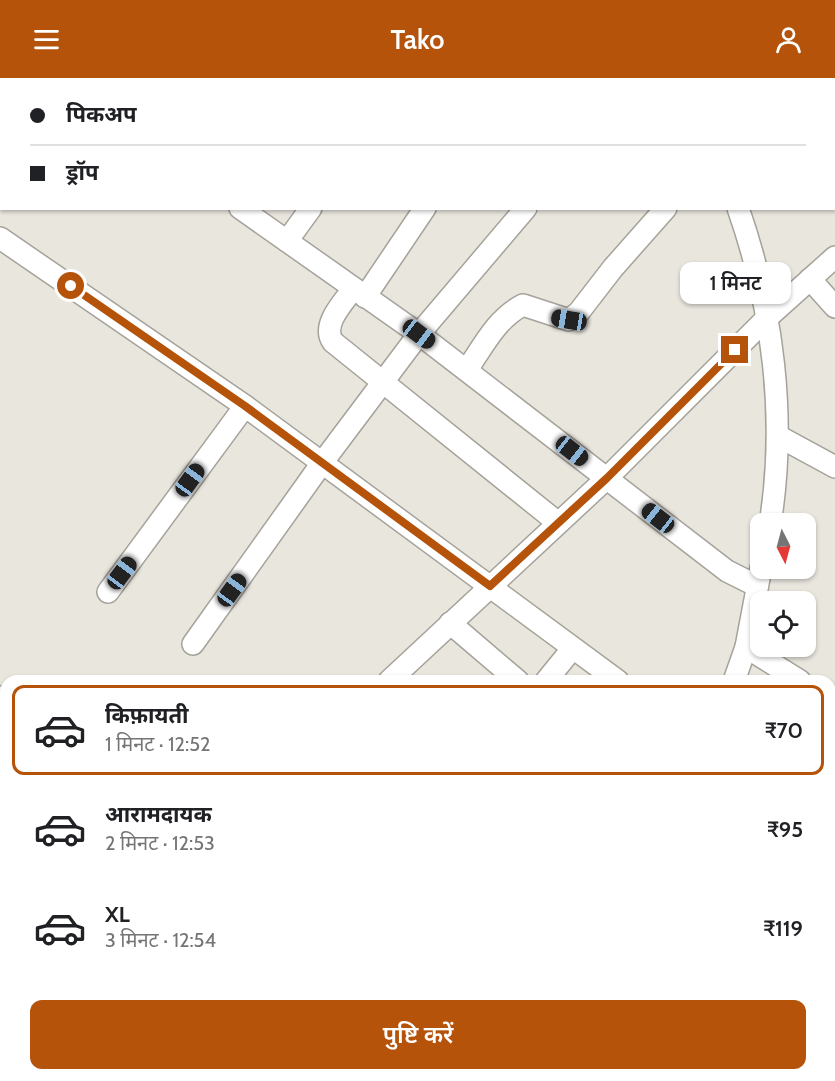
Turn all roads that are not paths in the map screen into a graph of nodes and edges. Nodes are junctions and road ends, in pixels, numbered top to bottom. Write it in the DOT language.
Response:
graph roads {
  1 [pos="243,210"];
  2 [pos="310,210"];
  3 [pos="423,210"];
  4 [pos="524,210"];
  5 [pos="664,210"];
  6 [pos="739,210"];
  7 [pos="0,238"];
  8 [pos="287,242"];
  9 [pos="835,257"];
  10 [pos="810,279"];
  11 [pos="359,293"];
  12 [pos="835,307"];
  13 [pos="767,318"];
  14 [pos="419,334"];
  15 [pos="467,370"];
  16 [pos="384,384"];
  17 [pos="245,406"];
  18 [pos="778,436"];
  19 [pos="322,463"];
  20 [pos="835,467"];
  21 [pos="607,478"];
  22 [pos="772,513"];
  23 [pos="557,522"];
  24 [pos="750,576"];
  25 [pos="759,579"];
  26 [pos="490,586"];
  27 [pos="108,592"];
  28 [pos="450,623"];
  29 [pos="193,644"];
  30 [pos="746,647"];
  31 [pos="572,649"];
  32 [pos="395,675"];
  33 [pos="511,675"];
  34 [pos="551,675"];
  35 [pos="609,675"];
  36 [pos="736,675"];
  37 [pos="790,675"];
  1 -- 8 [label="street"];
  2 -- 8 [label="street"];
  3 -- 11 [label="street"];
  4 -- 14 [label="street"];
  5 -- 15 [label="street"];
  6 -- 13 [label="street"];
  7 -- 17 [label="street"];
  8 -- 11 [label="street"];
  9 -- 10 [label="street"];
  10 -- 12 [label="street"];
  10 -- 13 [label="street"];
  11 -- 14 [label="street"];
  11 -- 16 [label="street"];
  13 -- 18 [label="street"];
  13 -- 21 [label="street"];
  14 -- 15 [label="street"];
  14 -- 16 [label="street"];
  15 -- 21 [label="street"];
  16 -- 19 [label="street"];
  16 -- 23 [label="street"];
  17 -- 19 [label="street"];
  17 -- 27 [label="street"];
  18 -- 20 [label="street"];
  18 -- 22 [label="street"];
  19 -- 26 [label="street"];
  19 -- 29 [label="street"];
  21 -- 23 [label="street"];
  21 -- 24 [label="street"];
  23 -- 26 [label="street"];
  25 -- 30 [label="street"];
  26 -- 28 [label="street"];
  26 -- 31 [label="street"];
  28 -- 32 [label="street"];
  28 -- 33 [label="street"];
  30 -- 36 [label="street"];
  30 -- 37 [label="street"];
  31 -- 34 [label="street"];
  31 -- 35 [label="street"];
}
